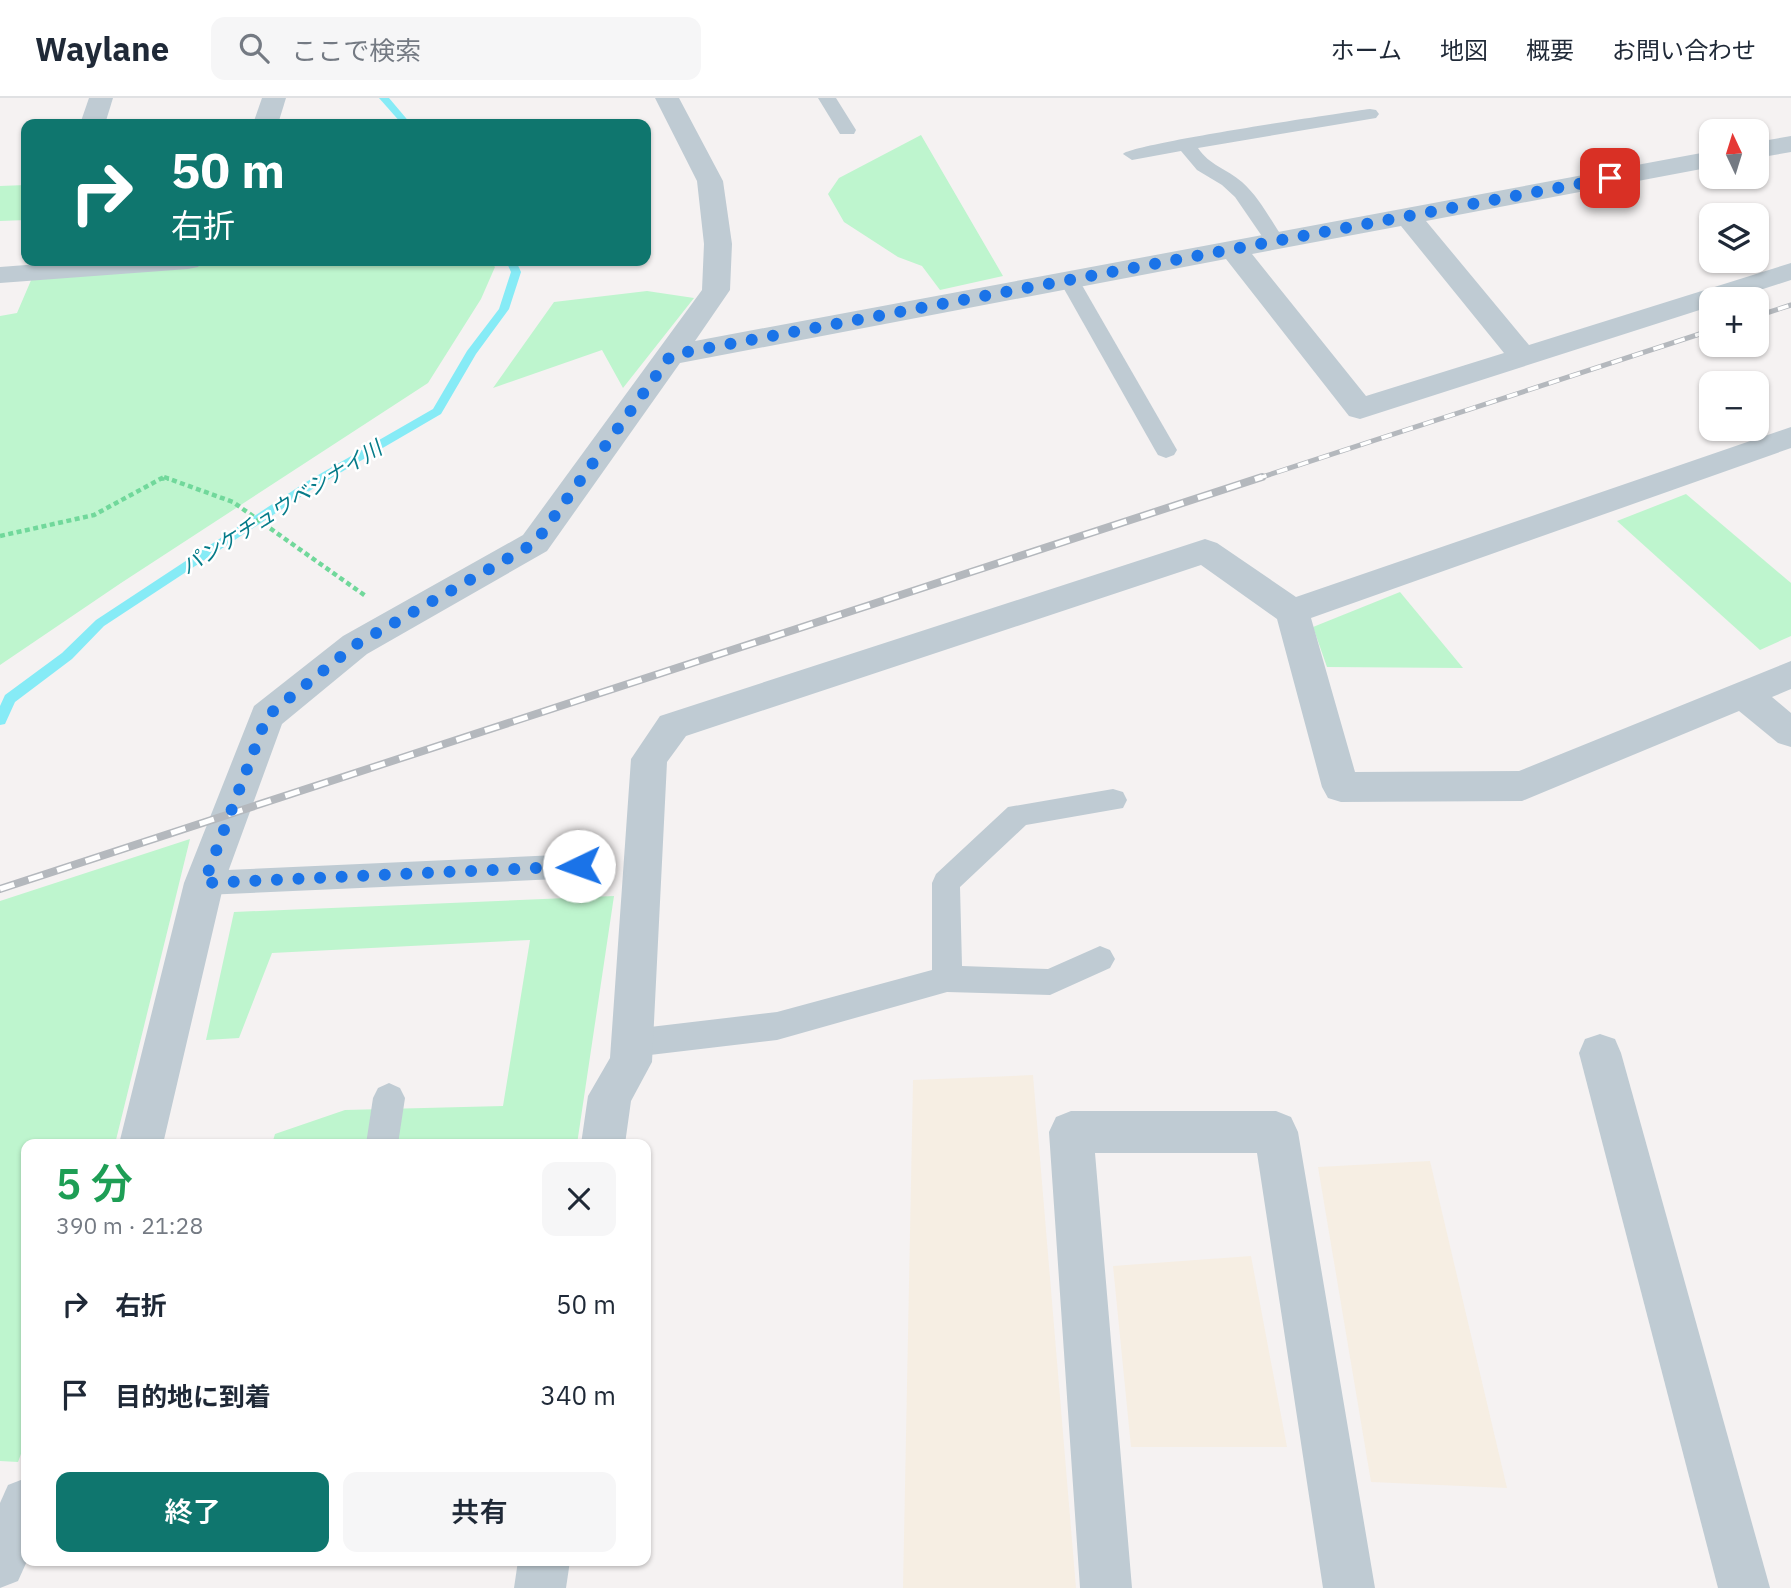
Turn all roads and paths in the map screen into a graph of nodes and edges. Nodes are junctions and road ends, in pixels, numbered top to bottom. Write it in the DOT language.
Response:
graph roads {
  1 [pos="101,98"];
  2 [pos="274,98"];
  3 [pos="667,98"];
  4 [pos="827,98"];
  5 [pos="1370,114"];
  6 [pos="95,119"];
  7 [pos="268,119"];
  8 [pos="847,130"];
  9 [pos="1186,144"];
  10 [pos="1791,144"];
  11 [pos="1769,148"];
  12 [pos="1132,154"];
  13 [pos="1699,161"];
  14 [pos="1407,216"];
  15 [pos="1275,241"];
  16 [pos="1233,249"];
  17 [pos="46,266"];
  18 [pos="1791,271"];
  19 [pos="0,275"];
  20 [pos="1069,280"];
  21 [pos="671,355"];
  22 [pos="1523,357"];
  23 [pos="1791,437"];
  24 [pos="1166,450"];
  25 [pos="0,536"];
  26 [pos="1292,612"];
  27 [pos="399,620"];
  28 [pos="1791,674"];
  29 [pos="1743,694"];
  30 [pos="1791,733"];
  31 [pos="1113,800"];
  32 [pos="579,866"];
  33 [pos="204,883"];
  34 [pos="1100,959"];
  35 [pos="947,979"];
  36 [pos="633,1043"];
  37 [pos="1600,1053"];
  38 [pos="389,1098"];
  39 [pos="142,1139"];
  40 [pos="383,1139"];
  41 [pos="604,1139"];
  42 [pos="21,1515"];
  43 [pos="0,1563"];
  44 [pos="543,1566"];
  45 [pos="540,1588"];
  46 [pos="1106,1588"];
  47 [pos="1349,1588"];
  48 [pos="1744,1588"];
  1 -- 6 [label="street"];
  2 -- 7 [label="street"];
  3 -- 21 [label="street"];
  4 -- 8 [label="lane"];
  5 -- 9 [label="lane"];
  9 -- 12 [label="lane"];
  9 -- 15 [label="lane"];
  10 -- 11 [label="street"];
  13 -- 14 [label="street"];
  14 -- 15 [label="street"];
  14 -- 22 [label="street"];
  15 -- 16 [label="street"];
  16 -- 20 [label="street"];
  16 -- 22 [label="street"];
  17 -- 19 [label="street"];
  18 -- 22 [label="street"];
  20 -- 21 [label="street"];
  20 -- 24 [label="lane"];
  21 -- 27 [label="street"];
  23 -- 26 [label="street"];
  25 -- 27 [label="path"];
  26 -- 29 [label="street"];
  26 -- 36 [label="street"];
  27 -- 33 [label="street"];
  28 -- 29 [label="street"];
  29 -- 30 [label="street"];
  31 -- 35 [label="lane"];
  32 -- 33 [label="lane"];
  33 -- 39 [label="street"];
  34 -- 35 [label="lane"];
  35 -- 36 [label="lane"];
  36 -- 41 [label="street"];
  37 -- 48 [label="street"];
  38 -- 40 [label="lane"];
  42 -- 43 [label="street"];
  44 -- 45 [label="street"];
  46 -- 47 [label="street"];
}
